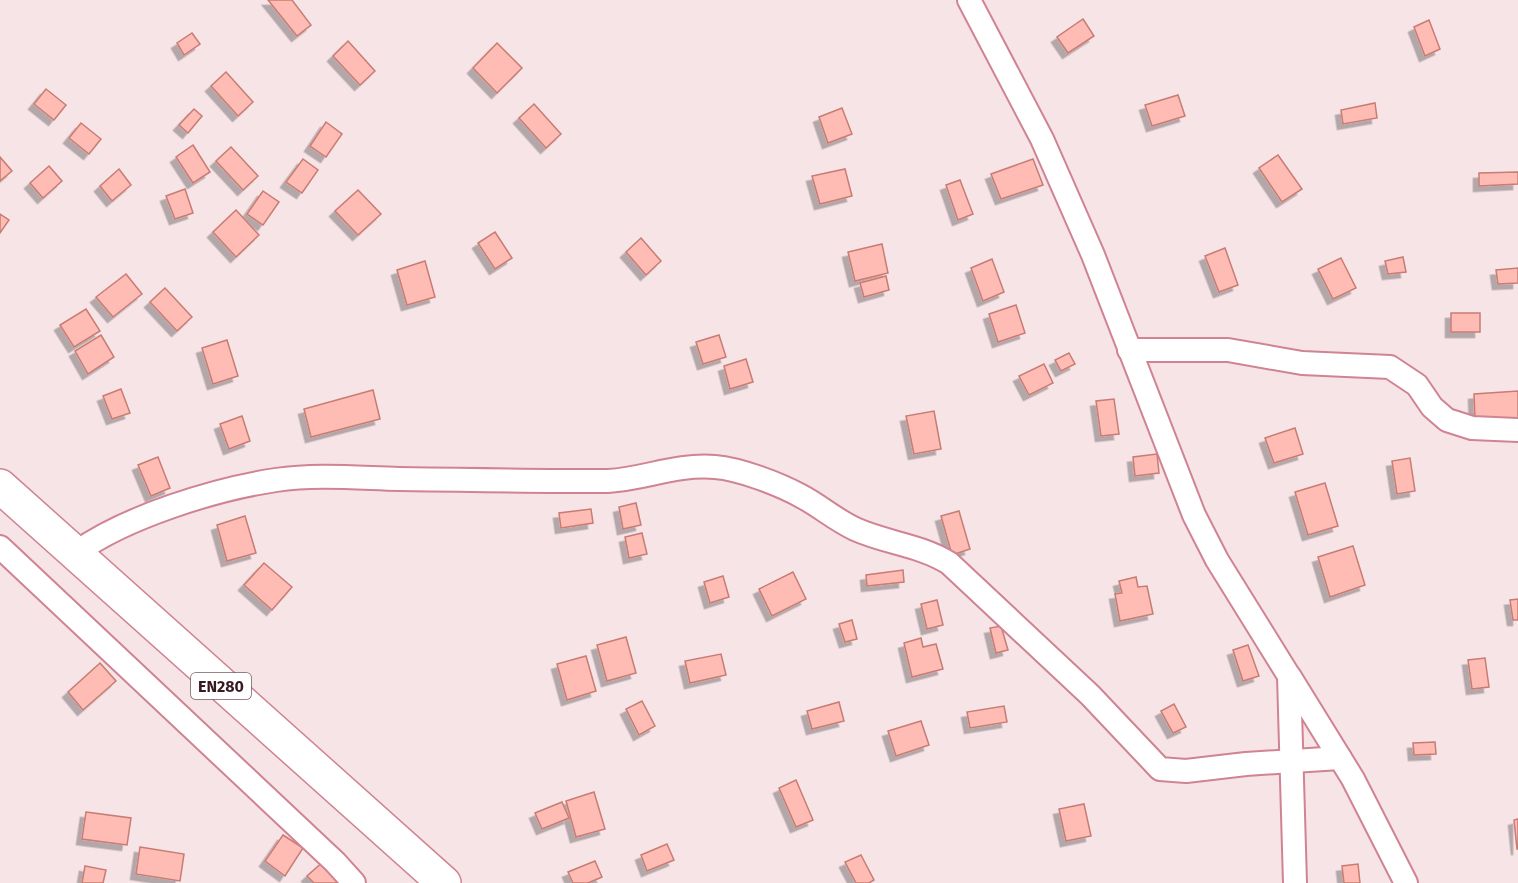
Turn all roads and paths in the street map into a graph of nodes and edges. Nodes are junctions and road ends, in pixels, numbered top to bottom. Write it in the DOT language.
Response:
graph roads {
  1 [pos="969,0"];
  2 [pos="1129,350"];
  3 [pos="1518,430"];
  4 [pos="0,486"];
  5 [pos="0,547"];
  6 [pos="77,552"];
  7 [pos="1289,676"];
  8 [pos="1340,758"];
  9 [pos="1292,761"];
  10 [pos="354,883"];
  11 [pos="444,883"];
  12 [pos="1295,883"];
  13 [pos="1406,883"];
  1 -- 2 [label="street"];
  2 -- 3 [label="street"];
  2 -- 7 [label="street"];
  4 -- 6 [label="main road, EN280"];
  5 -- 10 [label="street"];
  6 -- 9 [label="street"];
  6 -- 11 [label="main road, EN280"];
  7 -- 8 [label="street"];
  7 -- 9 [label="street"];
  8 -- 9 [label="street"];
  8 -- 13 [label="street"];
  9 -- 12 [label="street"];
}
